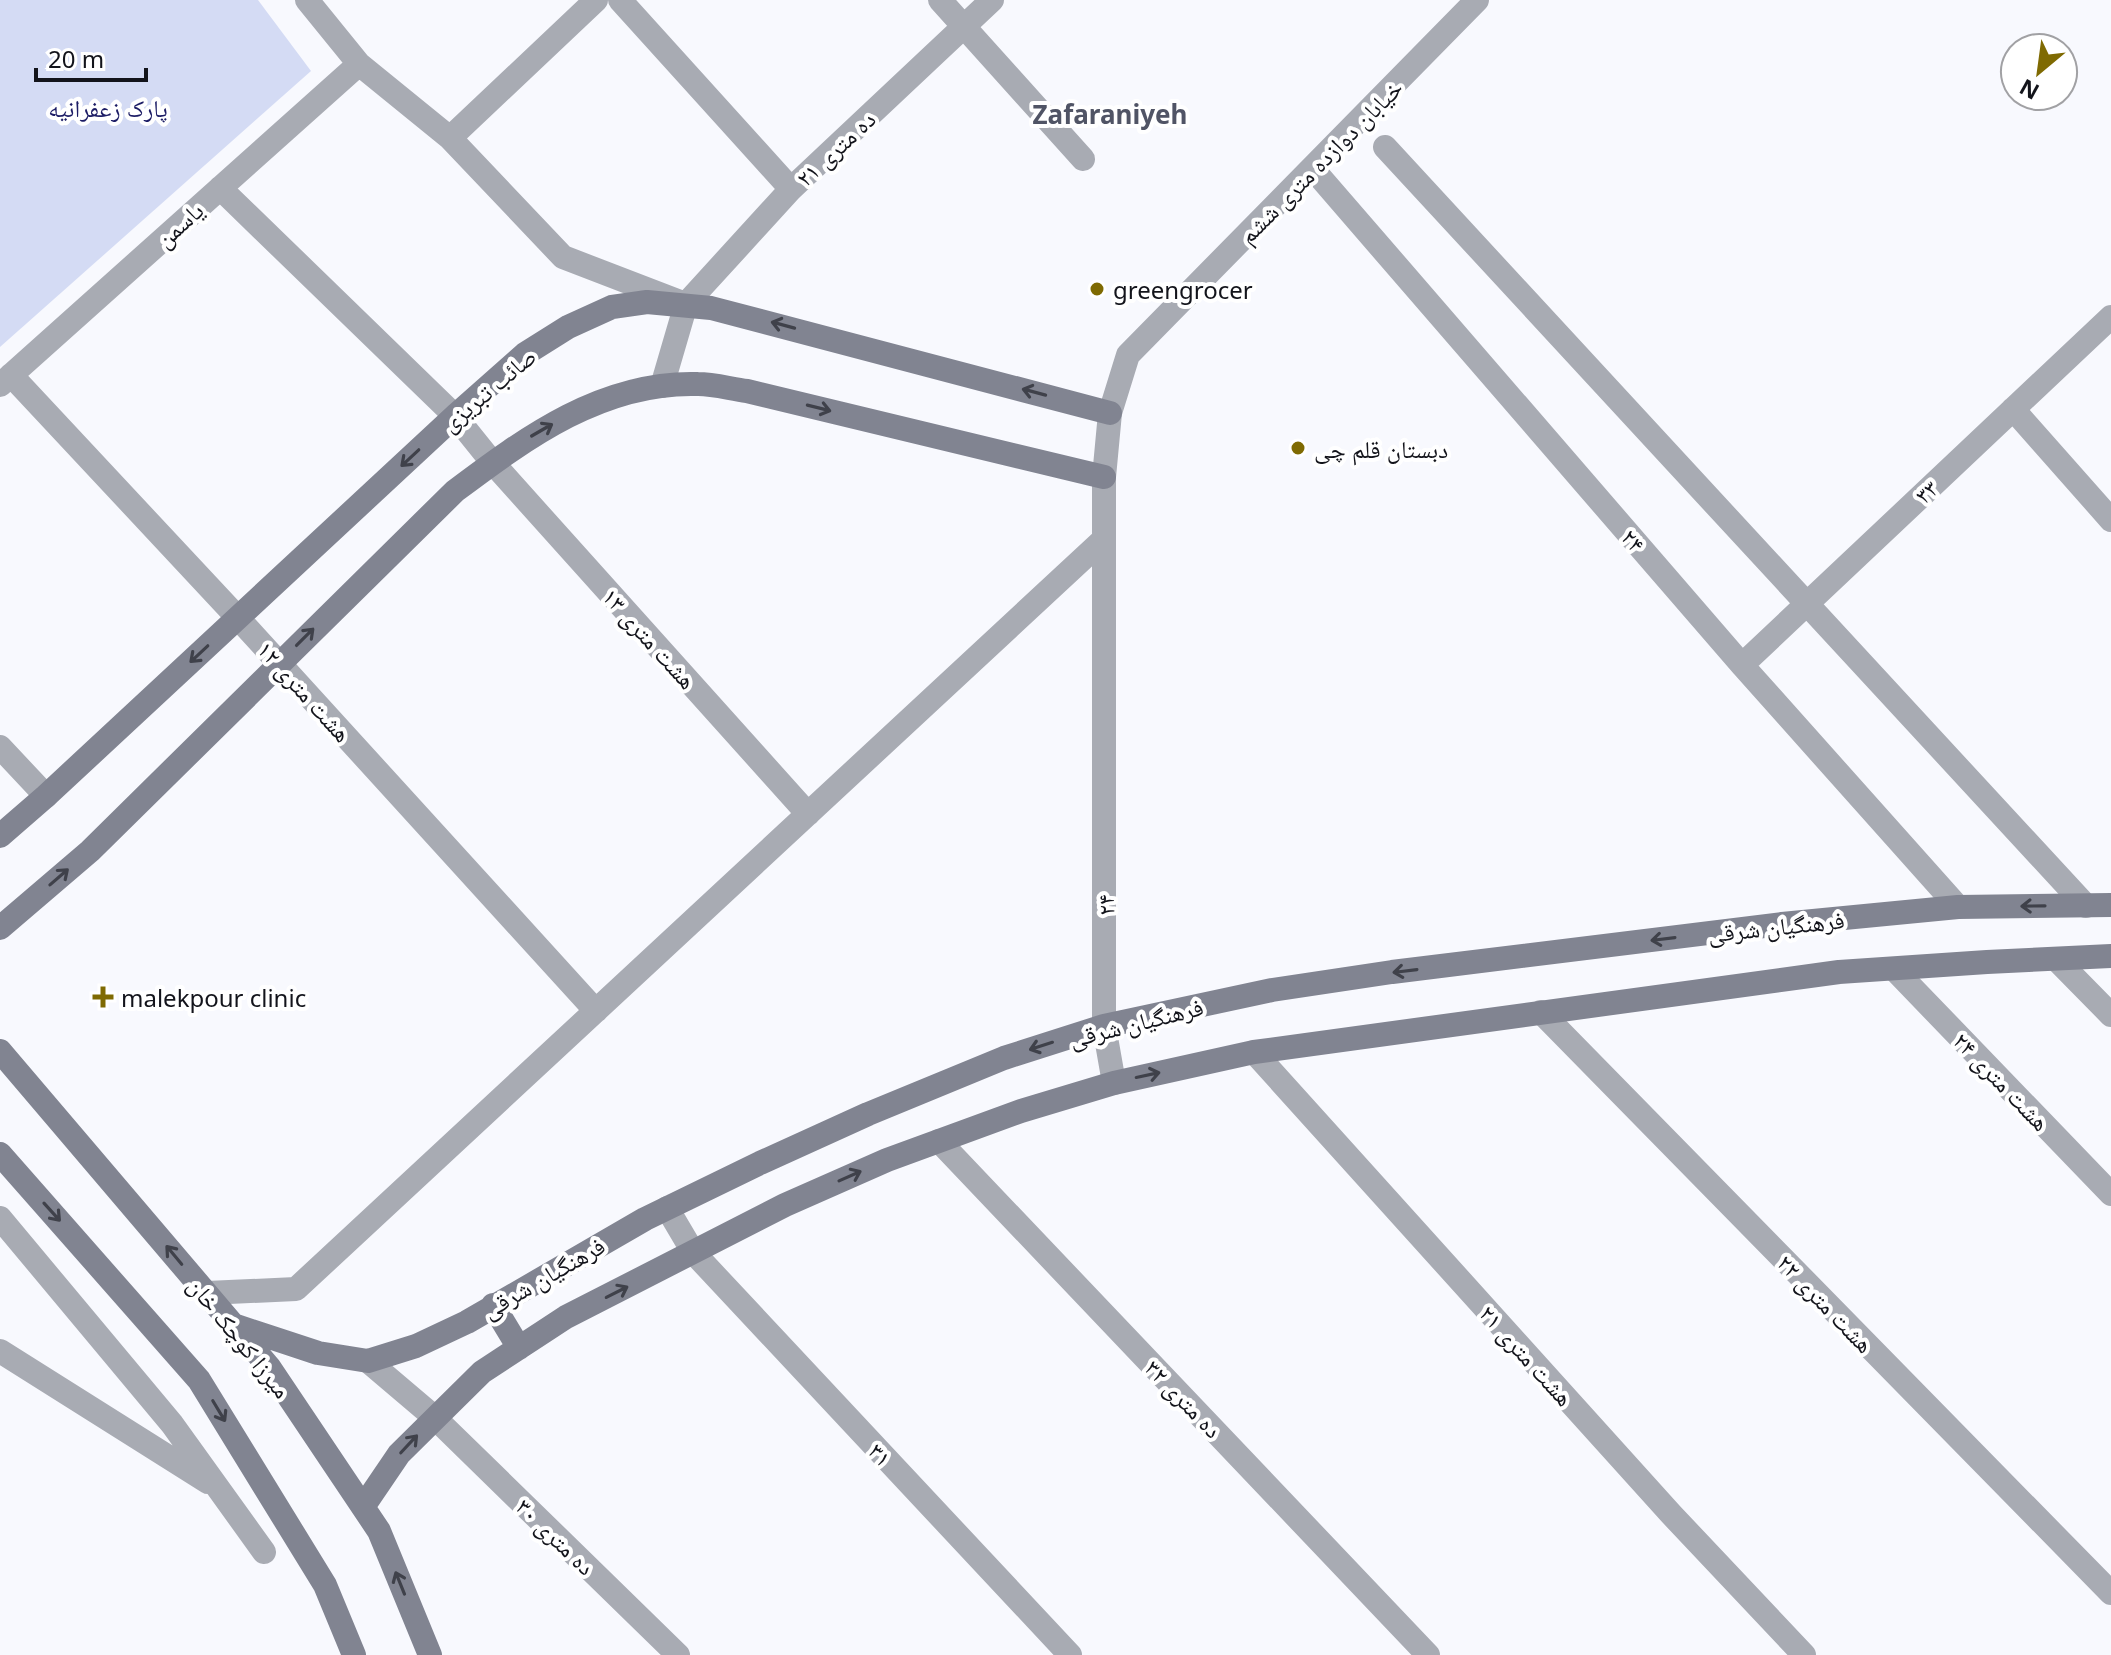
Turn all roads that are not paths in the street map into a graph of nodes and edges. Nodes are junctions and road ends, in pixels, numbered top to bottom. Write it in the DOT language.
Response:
graph roads {
  1 [pos="307,0"];
  2 [pos="596,0"];
  3 [pos="620,0"];
  4 [pos="940,0"];
  5 [pos="992,0"];
  6 [pos="1469,3"];
  7 [pos="964,27"];
  8 [pos="359,64"];
  9 [pos="450,138"];
  10 [pos="1385,147"];
  11 [pos="1083,159"];
  12 [pos="1313,169"];
  13 [pos="220,188"];
  14 [pos="791,189"];
  15 [pos="686,304"];
  16 [pos="2111,317"];
  17 [pos="1128,355"];
  18 [pos="5,380"];
  19 [pos="662,386"];
  20 [pos="2013,409"];
  21 [pos="1110,413"];
  22 [pos="455,416"];
  23 [pos="492,462"];
  24 [pos="1104,477"];
  25 [pos="2111,520"];
  26 [pos="1104,539"];
  27 [pos="1807,604"];
  28 [pos="238,618"];
  29 [pos="279,663"];
  30 [pos="1742,665"];
  31 [pos="0,747"];
  32 [pos="46,796"];
  33 [pos="808,814"];
  34 [pos="0,836"];
  35 [pos="2111,905"];
  36 [pos="2086,906"];
  37 [pos="1958,907"];
  38 [pos="0,928"];
  39 [pos="2111,956"];
  40 [pos="2056,959"];
  41 [pos="1894,969"];
  42 [pos="596,1011"];
  43 [pos="1541,1012"];
  44 [pos="2111,1015"];
  45 [pos="1104,1026"];
  46 [pos="0,1051"];
  47 [pos="1254,1052"];
  48 [pos="1114,1083"];
  49 [pos="939,1141"];
  50 [pos="0,1154"];
  51 [pos="2111,1194"];
  52 [pos="667,1208"];
  53 [pos="0,1218"];
  54 [pos="693,1252"];
  55 [pos="207,1293"];
  56 [pos="493,1305"];
  57 [pos="233,1325"];
  58 [pos="519,1348"];
  59 [pos="0,1351"];
  60 [pos="368,1361"];
  61 [pos="434,1417"];
  62 [pos="221,1490"];
  63 [pos="363,1507"];
  64 [pos="264,1552"];
  65 [pos="2111,1593"];
  66 [pos="354,1655"];
  67 [pos="430,1655"];
  68 [pos="678,1655"];
  69 [pos="1070,1655"];
  70 [pos="1428,1655"];
  71 [pos="1804,1655"];
  1 -- 8 [label="street"];
  2 -- 9 [label="street"];
  3 -- 14 [label="street"];
  4 -- 7 [label="street"];
  5 -- 7 [label="street, ده متری ۲۱"];
  6 -- 12 [label="street, خیابان دوازده متری ششم"];
  7 -- 11 [label="street"];
  7 -- 14 [label="street, ده متری ۲۱"];
  8 -- 9 [label="street"];
  8 -- 13 [label="street, یاسمن"];
  9 -- 15 [label="street"];
  10 -- 27 [label="street"];
  12 -- 17 [label="street, خیابان دوازده متری ششم"];
  12 -- 30 [label="street, ۲۴"];
  13 -- 18 [label="street, یاسمن"];
  13 -- 22 [label="street"];
  14 -- 15 [label="street, ده متری ۲۱"];
  15 -- 19 [label="street"];
  21 -- 15 [label="street, صائب تبریزی, one-way"];
  15 -- 22 [label="street, صائب تبریزی"];
  16 -- 20 [label="street, ۳۳"];
  17 -- 21 [label="street, ۲۴"];
  18 -- 28 [label="street, هشت متری ۱۲"];
  23 -- 19 [label="street, one-way"];
  19 -- 24 [label="street, one-way"];
  20 -- 25 [label="street"];
  20 -- 27 [label="street, ۳۳"];
  21 -- 24 [label="street, ۲۴"];
  22 -- 23 [label="street, هشت متری ۱۳"];
  22 -- 28 [label="street, صائب تبریزی, one-way"];
  29 -- 23 [label="street, one-way"];
  23 -- 33 [label="street, هشت متری ۱۳"];
  24 -- 26 [label="street, ۲۴"];
  26 -- 33 [label="street"];
  26 -- 45 [label="street, ۲۴"];
  27 -- 30 [label="street, ۳۳"];
  27 -- 36 [label="street"];
  28 -- 29 [label="street, هشت متری ۱۲"];
  28 -- 32 [label="street, صائب تبریزی, one-way"];
  38 -- 29 [label="street, one-way"];
  29 -- 42 [label="street, هشت متری ۱۲"];
  30 -- 37 [label="street, ۲۴"];
  31 -- 32 [label="street"];
  32 -- 34 [label="street, صائب تبریزی"];
  33 -- 42 [label="street"];
  35 -- 36 [label="street, فرهنگیان شرقی"];
  36 -- 37 [label="street, فرهنگیان شرقی, one-way"];
  37 -- 45 [label="street, فرهنگیان شرقی, one-way"];
  39 -- 40 [label="street, فرهنگیان شرقی"];
  40 -- 41 [label="street, فرهنگیان شرقی"];
  40 -- 44 [label="street"];
  41 -- 43 [label="street, فرهنگیان شرقی"];
  41 -- 51 [label="street, هشت متری ۲۴"];
  42 -- 55 [label="street"];
  43 -- 47 [label="street, فرهنگیان شرقی"];
  43 -- 65 [label="street, هشت متری ۲۲"];
  45 -- 48 [label="street, ۲۴"];
  45 -- 52 [label="street, فرهنگیان شرقی, one-way"];
  55 -- 46 [label="street, میرزا کوچک خان, one-way"];
  48 -- 47 [label="street, فرهنگیان شرقی, one-way"];
  47 -- 71 [label="street, هشت متری ۲۱"];
  48 -- 49 [label="street, فرهنگیان شرقی"];
  54 -- 49 [label="street, فرهنگیان شرقی, one-way"];
  49 -- 70 [label="street, ده متری ۳۲"];
  50 -- 66 [label="street, one-way"];
  52 -- 54 [label="street, ۳۱"];
  52 -- 56 [label="street, فرهنگیان شرقی"];
  53 -- 62 [label="street"];
  58 -- 54 [label="street, فرهنگیان شرقی, one-way"];
  54 -- 69 [label="street, ۳۱"];
  55 -- 57 [label="street, میرزا کوچک خان"];
  56 -- 58 [label="street"];
  56 -- 60 [label="street, فرهنگیان شرقی"];
  57 -- 60 [label="street, فرهنگیان شرقی"];
  57 -- 63 [label="street, میرزا کوچک خان"];
  58 -- 61 [label="street, فرهنگیان شرقی"];
  59 -- 62 [label="street"];
  60 -- 61 [label="street, ده متری ۳۰"];
  63 -- 61 [label="street, فرهنگیان شرقی, one-way"];
  61 -- 68 [label="street, ده متری ۳۰"];
  62 -- 64 [label="street"];
  67 -- 63 [label="street, میرزا کوچک خان, one-way"];
}
